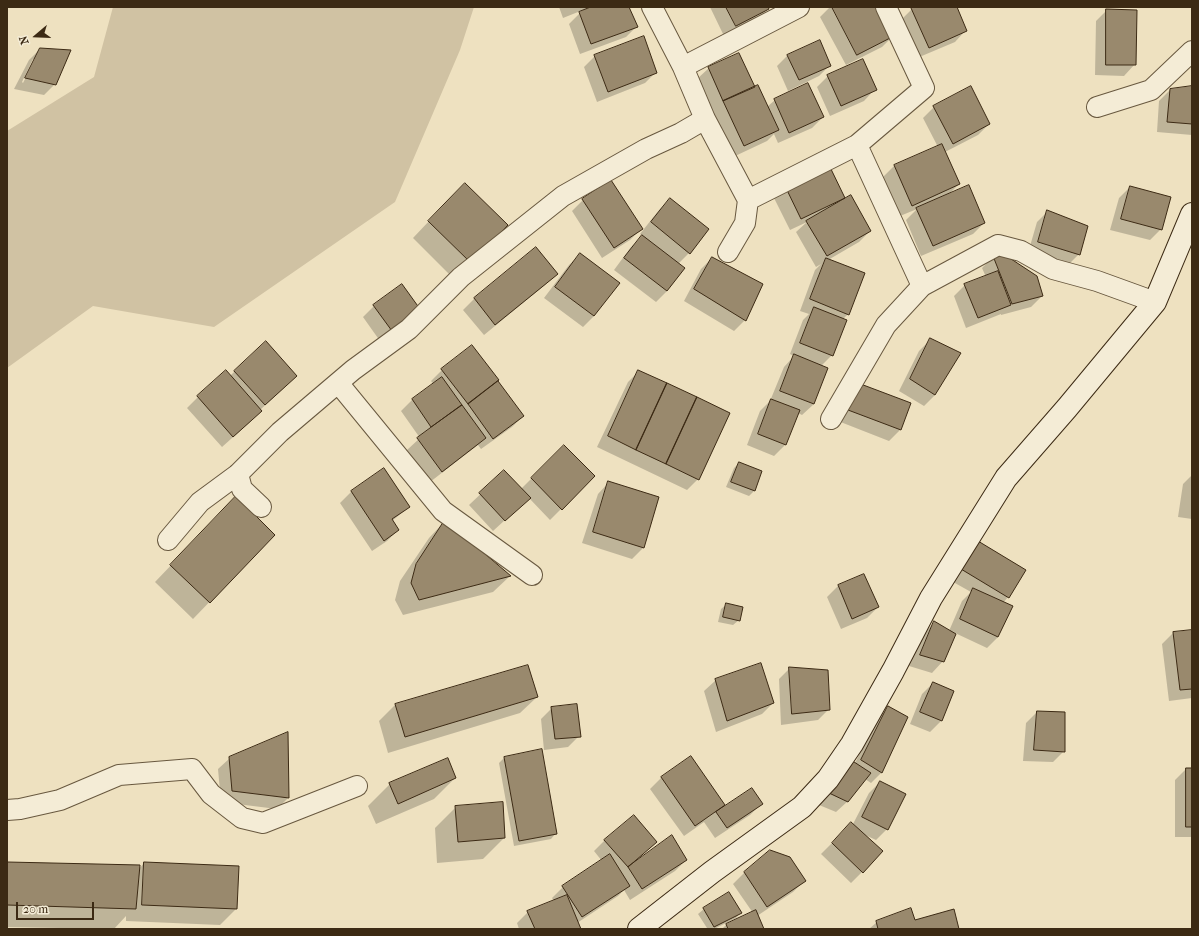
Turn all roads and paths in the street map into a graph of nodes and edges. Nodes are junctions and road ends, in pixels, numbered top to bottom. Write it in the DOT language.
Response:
graph roads {
  1 [pos="652,7"];
  2 [pos="799,7"];
  3 [pos="886,7"];
  4 [pos="1192,51"];
  5 [pos="683,67"];
  6 [pos="1098,107"];
  7 [pos="705,119"];
  8 [pos="857,145"];
  9 [pos="748,200"];
  10 [pos="1192,214"];
  11 [pos="728,252"];
  12 [pos="922,286"];
  13 [pos="1155,302"];
  14 [pos="339,384"];
  15 [pos="832,419"];
  16 [pos="238,474"];
  17 [pos="261,507"];
  18 [pos="168,540"];
  19 [pos="532,575"];
  20 [pos="357,786"];
  21 [pos="7,810"];
  22 [pos="639,929"];
  1 -- 5 [label="street"];
  2 -- 5 [label="street"];
  3 -- 8 [label="street"];
  4 -- 6 [label="street"];
  5 -- 7 [label="street"];
  7 -- 9 [label="street"];
  7 -- 14 [label="street"];
  8 -- 9 [label="street"];
  8 -- 12 [label="street"];
  9 -- 11 [label="street"];
  10 -- 13 [label="main road"];
  12 -- 13 [label="street"];
  12 -- 15 [label="street"];
  13 -- 22 [label="main road"];
  14 -- 16 [label="street"];
  14 -- 19 [label="street"];
  16 -- 17 [label="street"];
  16 -- 18 [label="street"];
  20 -- 21 [label="street"];
}
